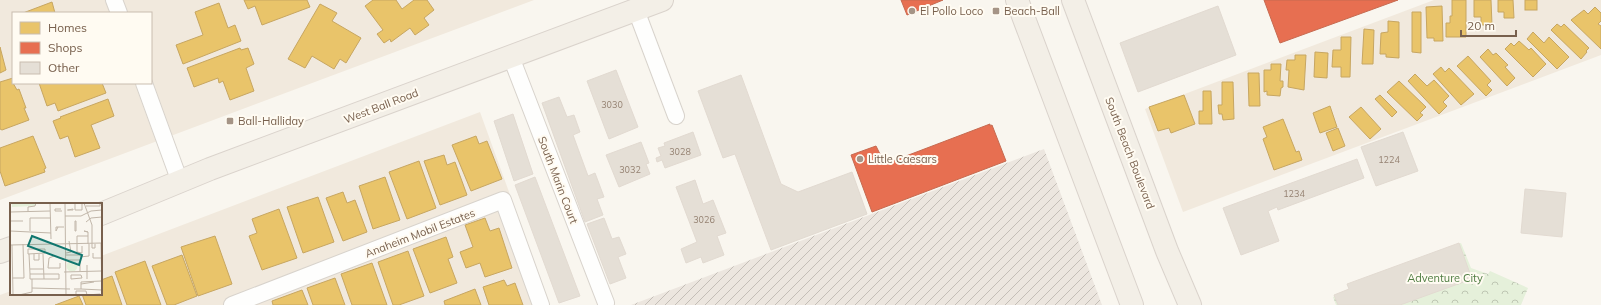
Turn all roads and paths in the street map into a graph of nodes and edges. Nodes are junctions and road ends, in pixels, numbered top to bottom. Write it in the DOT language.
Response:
graph roads {
  1 [pos="114,0"];
  2 [pos="662,0"];
  3 [pos="1017,0"];
  4 [pos="1073,0"];
  5 [pos="636,10"];
  6 [pos="119,12"];
  7 [pos="511,57"];
  8 [pos="144,84"];
  9 [pos="676,116"];
  10 [pos="180,182"];
  11 [pos="102,214"];
  12 [pos="10,248"];
  13 [pos="0,252"];
  14 [pos="606,303"];
  15 [pos="232,305"];
  16 [pos="541,305"];
  17 [pos="1132,305"];
  18 [pos="1190,305"];
  1 -- 6 [label="street"];
  2 -- 5 [label="main road, West Ball Road"];
  3 -- 17 [label="main road"];
  4 -- 18 [label="main road, South Beach Boulevard"];
  5 -- 7 [label="main road, West Ball Road"];
  5 -- 9 [label="street"];
  7 -- 10 [label="main road, West Ball Road"];
  7 -- 14 [label="street, South Marin Court"];
  8 -- 10 [label="street"];
  10 -- 11 [label="main road, West Ball Road"];
  12 -- 13 [label="main road"];
  15 -- 16 [label="street, Anaheim Mobil Estates"];
}
